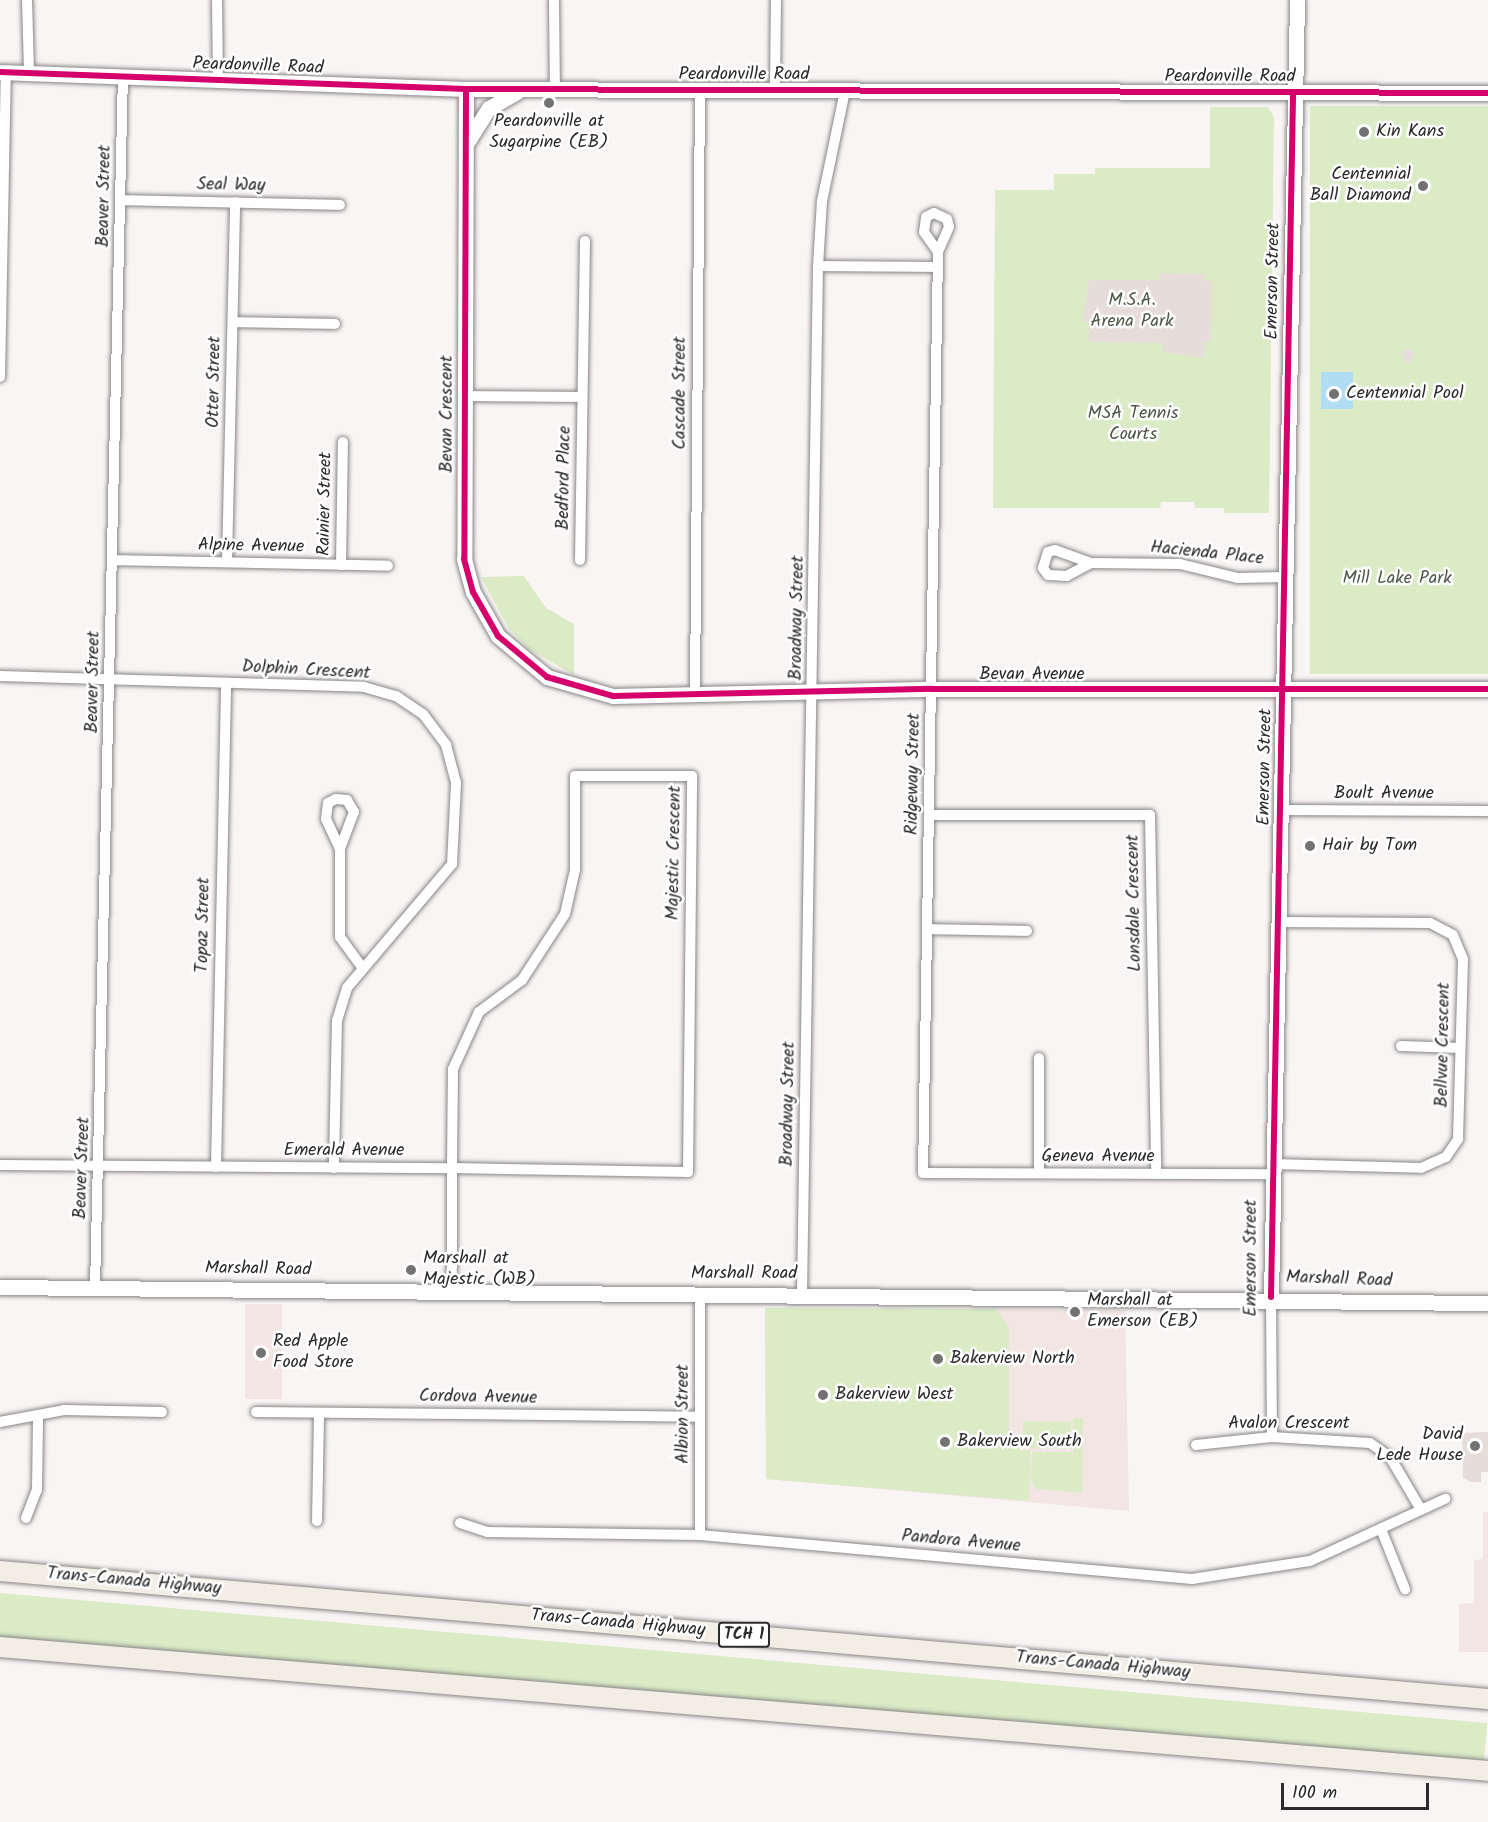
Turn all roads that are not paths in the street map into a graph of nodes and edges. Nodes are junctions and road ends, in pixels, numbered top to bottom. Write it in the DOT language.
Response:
graph roads {
  1 [pos="27,0"];
  2 [pos="218,0"];
  3 [pos="554,0"];
  4 [pos="776,0"];
  5 [pos="1297,0"];
  6 [pos="3,72"];
  7 [pos="29,73"];
  8 [pos="123,77"];
  9 [pos="218,81"];
  10 [pos="466,88"];
  11 [pos="555,88"];
  12 [pos="524,89"];
  13 [pos="700,90"];
  14 [pos="775,90"];
  15 [pos="845,91"];
  16 [pos="1293,93"];
  17 [pos="1488,93"];
  18 [pos="465,147"];
  19 [pos="121,200"];
  20 [pos="236,202"];
  21 [pos="340,205"];
  22 [pos="585,241"];
  23 [pos="938,252"];
  24 [pos="818,266"];
  25 [pos="937,267"];
  26 [pos="233,322"];
  27 [pos="335,324"];
  28 [pos="0,376"];
  29 [pos="463,396"];
  30 [pos="582,397"];
  31 [pos="343,442"];
  32 [pos="113,560"];
  33 [pos="580,560"];
  34 [pos="227,562"];
  35 [pos="1091,563"];
  36 [pos="341,566"];
  37 [pos="388,566"];
  38 [pos="1284,577"];
  39 [pos="0,676"];
  40 [pos="110,679"];
  41 [pos="226,684"];
  42 [pos="577,689"];
  43 [pos="932,689"];
  44 [pos="1488,689"];
  45 [pos="1282,691"];
  46 [pos="813,692"];
  47 [pos="695,697"];
  48 [pos="1281,810"];
  49 [pos="1488,811"];
  50 [pos="930,814"];
  51 [pos="340,849"];
  52 [pos="1279,922"];
  53 [pos="927,929"];
  54 [pos="1027,931"];
  55 [pos="362,967"];
  56 [pos="1401,1046"];
  57 [pos="1460,1048"];
  58 [pos="1039,1058"];
  59 [pos="0,1165"];
  60 [pos="100,1166"];
  61 [pos="216,1167"];
  62 [pos="334,1168"];
  63 [pos="452,1168"];
  64 [pos="1272,1169"];
  65 [pos="688,1172"];
  66 [pos="923,1173"];
  67 [pos="1039,1173"];
  68 [pos="1156,1174"];
  69 [pos="0,1287"];
  70 [pos="95,1288"];
  71 [pos="451,1291"];
  72 [pos="700,1293"];
  73 [pos="802,1294"];
  74 [pos="1271,1297"];
  75 [pos="1488,1303"];
  76 [pos="162,1412"];
  77 [pos="256,1412"];
  78 [pos="319,1413"];
  79 [pos="38,1415"];
  80 [pos="700,1417"];
  81 [pos="0,1422"];
  82 [pos="1272,1437"];
  83 [pos="1196,1445"];
  84 [pos="1444,1499"];
  85 [pos="1420,1508"];
  86 [pos="26,1518"];
  87 [pos="317,1521"];
  88 [pos="460,1523"];
  89 [pos="1381,1530"];
  90 [pos="700,1535"];
  91 [pos="0,1570"];
  92 [pos="1405,1589"];
  93 [pos="0,1647"];
  94 [pos="1488,1699"];
  95 [pos="1488,1771"];
  1 -- 7 [label="street"];
  2 -- 9 [label="street"];
  3 -- 11 [label="street"];
  4 -- 14 [label="street"];
  5 -- 16 [label="main road, Emerson Street"];
  6 -- 7 [label="main road, Peardonville Road"];
  6 -- 28 [label="street"];
  7 -- 8 [label="main road, Peardonville Road"];
  8 -- 9 [label="main road, Peardonville Road"];
  8 -- 19 [label="street, Beaver Street"];
  9 -- 10 [label="main road, Peardonville Road"];
  10 -- 12 [label="main road, Peardonville Road"];
  10 -- 18 [label="main road, Bevan Crescent"];
  11 -- 12 [label="main road, Peardonville Road"];
  11 -- 13 [label="main road, Peardonville Road"];
  12 -- 18 [label="main road"];
  13 -- 14 [label="main road, Peardonville Road"];
  13 -- 47 [label="street, Cascade Street"];
  14 -- 15 [label="main road, Peardonville Road"];
  15 -- 16 [label="main road, Peardonville Road"];
  15 -- 24 [label="street, Broadway Street"];
  16 -- 17 [label="main road, Peardonville Road"];
  16 -- 38 [label="main road, Emerson Street"];
  18 -- 29 [label="main road, Bevan Crescent"];
  19 -- 20 [label="street, Seal Way"];
  19 -- 32 [label="street, Beaver Street"];
  20 -- 21 [label="street, Seal Way"];
  20 -- 26 [label="street, Otter Street"];
  22 -- 30 [label="street, Bedford Place"];
  23 -- 25 [label="street, Ridgeway Street"];
  24 -- 25 [label="street"];
  24 -- 46 [label="street, Broadway Street"];
  25 -- 43 [label="street, Ridgeway Street"];
  26 -- 27 [label="street"];
  26 -- 34 [label="street, Otter Street"];
  29 -- 30 [label="street"];
  29 -- 42 [label="main road, Bevan Crescent"];
  30 -- 33 [label="street, Bedford Place"];
  31 -- 36 [label="street, Rainier Street"];
  32 -- 34 [label="street, Alpine Avenue"];
  32 -- 40 [label="street, Beaver Street"];
  34 -- 36 [label="street, Alpine Avenue"];
  35 -- 38 [label="street, Hacienda Place"];
  36 -- 37 [label="street, Alpine Avenue"];
  38 -- 45 [label="main road, Emerson Street"];
  39 -- 40 [label="street, Dolphin Crescent"];
  40 -- 41 [label="street, Dolphin Crescent"];
  40 -- 60 [label="street, Beaver Street"];
  41 -- 55 [label="street, Dolphin Crescent"];
  41 -- 61 [label="street, Topaz Street"];
  42 -- 47 [label="main road, Bevan Avenue"];
  43 -- 45 [label="main road, Bevan Avenue"];
  43 -- 46 [label="main road, Bevan Avenue"];
  43 -- 50 [label="street, Ridgeway Street"];
  44 -- 45 [label="main road, Bevan Avenue"];
  45 -- 48 [label="main road, Emerson Street"];
  46 -- 47 [label="main road, Bevan Avenue"];
  46 -- 73 [label="street, Broadway Street"];
  48 -- 49 [label="street, Boult Avenue"];
  48 -- 52 [label="main road, Emerson Street"];
  50 -- 53 [label="street, Ridgeway Street"];
  50 -- 68 [label="street, Lonsdale Crescent"];
  51 -- 55 [label="street"];
  52 -- 57 [label="street, Bellvue Crescent"];
  52 -- 64 [label="main road, Emerson Street"];
  53 -- 54 [label="street"];
  53 -- 66 [label="street, Ridgeway Street"];
  55 -- 62 [label="street, Dolphin Crescent"];
  56 -- 57 [label="street"];
  57 -- 64 [label="street, Bellvue Crescent"];
  58 -- 67 [label="street"];
  59 -- 60 [label="street, Emerald Avenue"];
  60 -- 61 [label="street, Emerald Avenue"];
  60 -- 70 [label="street, Beaver Street"];
  61 -- 62 [label="street, Emerald Avenue"];
  62 -- 63 [label="street, Emerald Avenue"];
  63 -- 65 [label="street, Emerald Avenue"];
  63 -- 65 [label="street, Majestic Crescent"];
  63 -- 71 [label="street, Majestic Crescent"];
  64 -- 68 [label="street, Geneva Avenue"];
  64 -- 74 [label="main road, Emerson Street"];
  66 -- 67 [label="street, Geneva Avenue"];
  67 -- 68 [label="street, Geneva Avenue"];
  69 -- 70 [label="main road, Marshall Road"];
  70 -- 71 [label="main road, Marshall Road"];
  71 -- 72 [label="main road, Marshall Road"];
  72 -- 73 [label="main road, Marshall Road"];
  72 -- 80 [label="street, Albion Street"];
  73 -- 74 [label="main road, Marshall Road"];
  74 -- 75 [label="main road, Marshall Road"];
  74 -- 82 [label="street, Emerson Street"];
  76 -- 79 [label="street"];
  77 -- 78 [label="street, Cordova Avenue"];
  78 -- 80 [label="street, Cordova Avenue"];
  78 -- 87 [label="street"];
  79 -- 81 [label="street"];
  79 -- 86 [label="street"];
  80 -- 90 [label="street, Albion Street"];
  82 -- 83 [label="street, Avalon Crescent"];
  82 -- 85 [label="street, Avalon Crescent"];
  84 -- 85 [label="street, Pandora Avenue"];
  85 -- 89 [label="street, Pandora Avenue"];
  88 -- 90 [label="street, Pandora Avenue"];
  89 -- 90 [label="street, Pandora Avenue"];
  89 -- 92 [label="street"];
  91 -- 94 [label="highway, Trans-Canada Highway / TCH 1"];
  93 -- 95 [label="highway"];
}
